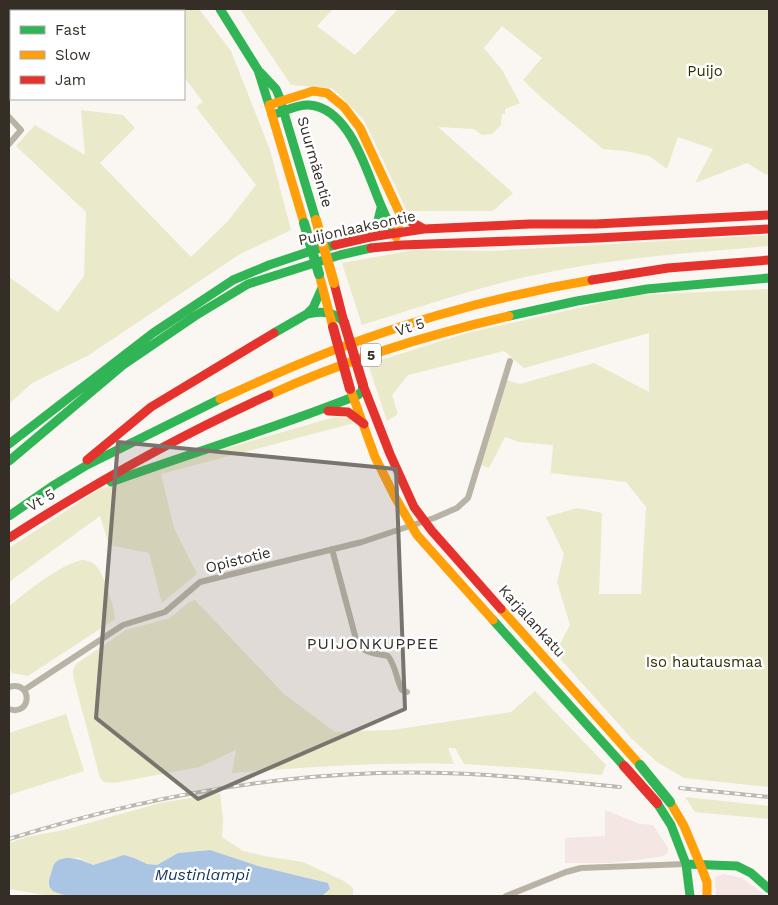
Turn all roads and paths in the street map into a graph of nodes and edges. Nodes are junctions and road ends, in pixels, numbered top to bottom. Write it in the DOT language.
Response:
graph roads {
  1 [pos="220,9"];
  2 [pos="258,70"];
  3 [pos="281,101"];
  4 [pos="271,110"];
  5 [pos="285,112"];
  6 [pos="9,117"];
  7 [pos="9,144"];
  8 [pos="381,207"];
  9 [pos="401,216"];
  10 [pos="769,216"];
  11 [pos="424,229"];
  12 [pos="769,229"];
  13 [pos="370,237"];
  14 [pos="397,239"];
  15 [pos="769,260"];
  16 [pos="769,278"];
  17 [pos="322,288"];
  18 [pos="329,312"];
  19 [pos="308,314"];
  20 [pos="344,322"];
  21 [pos="510,362"];
  22 [pos="363,386"];
  23 [pos="352,393"];
  24 [pos="316,412"];
  25 [pos="364,424"];
  26 [pos="9,444"];
  27 [pos="10,458"];
  28 [pos="68,476"];
  29 [pos="83,492"];
  30 [pos="9,516"];
  31 [pos="424,521"];
  32 [pos="411,526"];
  33 [pos="9,538"];
  34 [pos="332,549"];
  35 [pos="9,687"];
  36 [pos="24,690"];
  37 [pos="406,692"];
  38 [pos="9,709"];
  39 [pos="686,864"];
  40 [pos="700,864"];
  41 [pos="769,889"];
  42 [pos="506,896"];
  43 [pos="690,896"];
  44 [pos="707,896"];
  1 -- 2 [label="main road, Suurmäentie"];
  2 -- 3 [label="main road, Suurmäentie"];
  2 -- 4 [label="main road, Suurmäentie"];
  3 -- 4 [label="main road"];
  3 -- 5 [label="main road, Suurmäentie"];
  3 -- 9 [label="main road"];
  4 -- 5 [label="main road"];
  4 -- 17 [label="main road, Suurmäentie, bridge"];
  5 -- 8 [label="main road"];
  5 -- 20 [label="main road, Suurmäentie, bridge"];
  6 -- 7 [label="street"];
  8 -- 13 [label="main road"];
  8 -- 14 [label="main road"];
  9 -- 11 [label="main road"];
  9 -- 14 [label="main road"];
  10 -- 11 [label="main road, Puijonlaaksontie"];
  11 -- 14 [label="main road, Puijonlaaksontie"];
  12 -- 14 [label="main road, Puijonlaaksontie"];
  13 -- 14 [label="main road, Puijonlaaksontie"];
  13 -- 26 [label="main road, Puijonlaaksontie"];
  14 -- 27 [label="main road, Puijonlaaksontie"];
  15 -- 28 [label="main road, Vt 5 / 5"];
  16 -- 29 [label="main road, Vt 5 / 5"];
  17 -- 18 [label="main road, Suurmäentie"];
  17 -- 19 [label="main road"];
  18 -- 19 [label="main road"];
  18 -- 20 [label="main road"];
  18 -- 23 [label="main road, Suurmäentie, bridge"];
  19 -- 28 [label="main road"];
  20 -- 22 [label="main road, Suurmäentie, bridge"];
  21 -- 31 [label="street, Opistotie"];
  22 -- 23 [label="main road"];
  22 -- 31 [label="main road, Karjalankatu"];
  23 -- 24 [label="main road"];
  23 -- 25 [label="main road, Karjalankatu"];
  24 -- 25 [label="main road"];
  24 -- 29 [label="main road"];
  25 -- 32 [label="main road, Karjalankatu"];
  28 -- 30 [label="main road, Vt 5 / 5"];
  29 -- 33 [label="main road, Vt 5 / 5"];
  31 -- 32 [label="street, Opistotie"];
  31 -- 40 [label="main road, Karjalankatu, bridge"];
  32 -- 34 [label="street, Opistotie"];
  32 -- 39 [label="main road, Karjalankatu, bridge"];
  34 -- 36 [label="street, Opistotie"];
  34 -- 37 [label="street"];
  35 -- 36 [label="street"];
  36 -- 38 [label="street"];
  39 -- 40 [label="main road"];
  39 -- 42 [label="street"];
  39 -- 43 [label="main road, Karjalankatu"];
  40 -- 41 [label="main road"];
  40 -- 44 [label="main road, Karjalankatu"];
}
